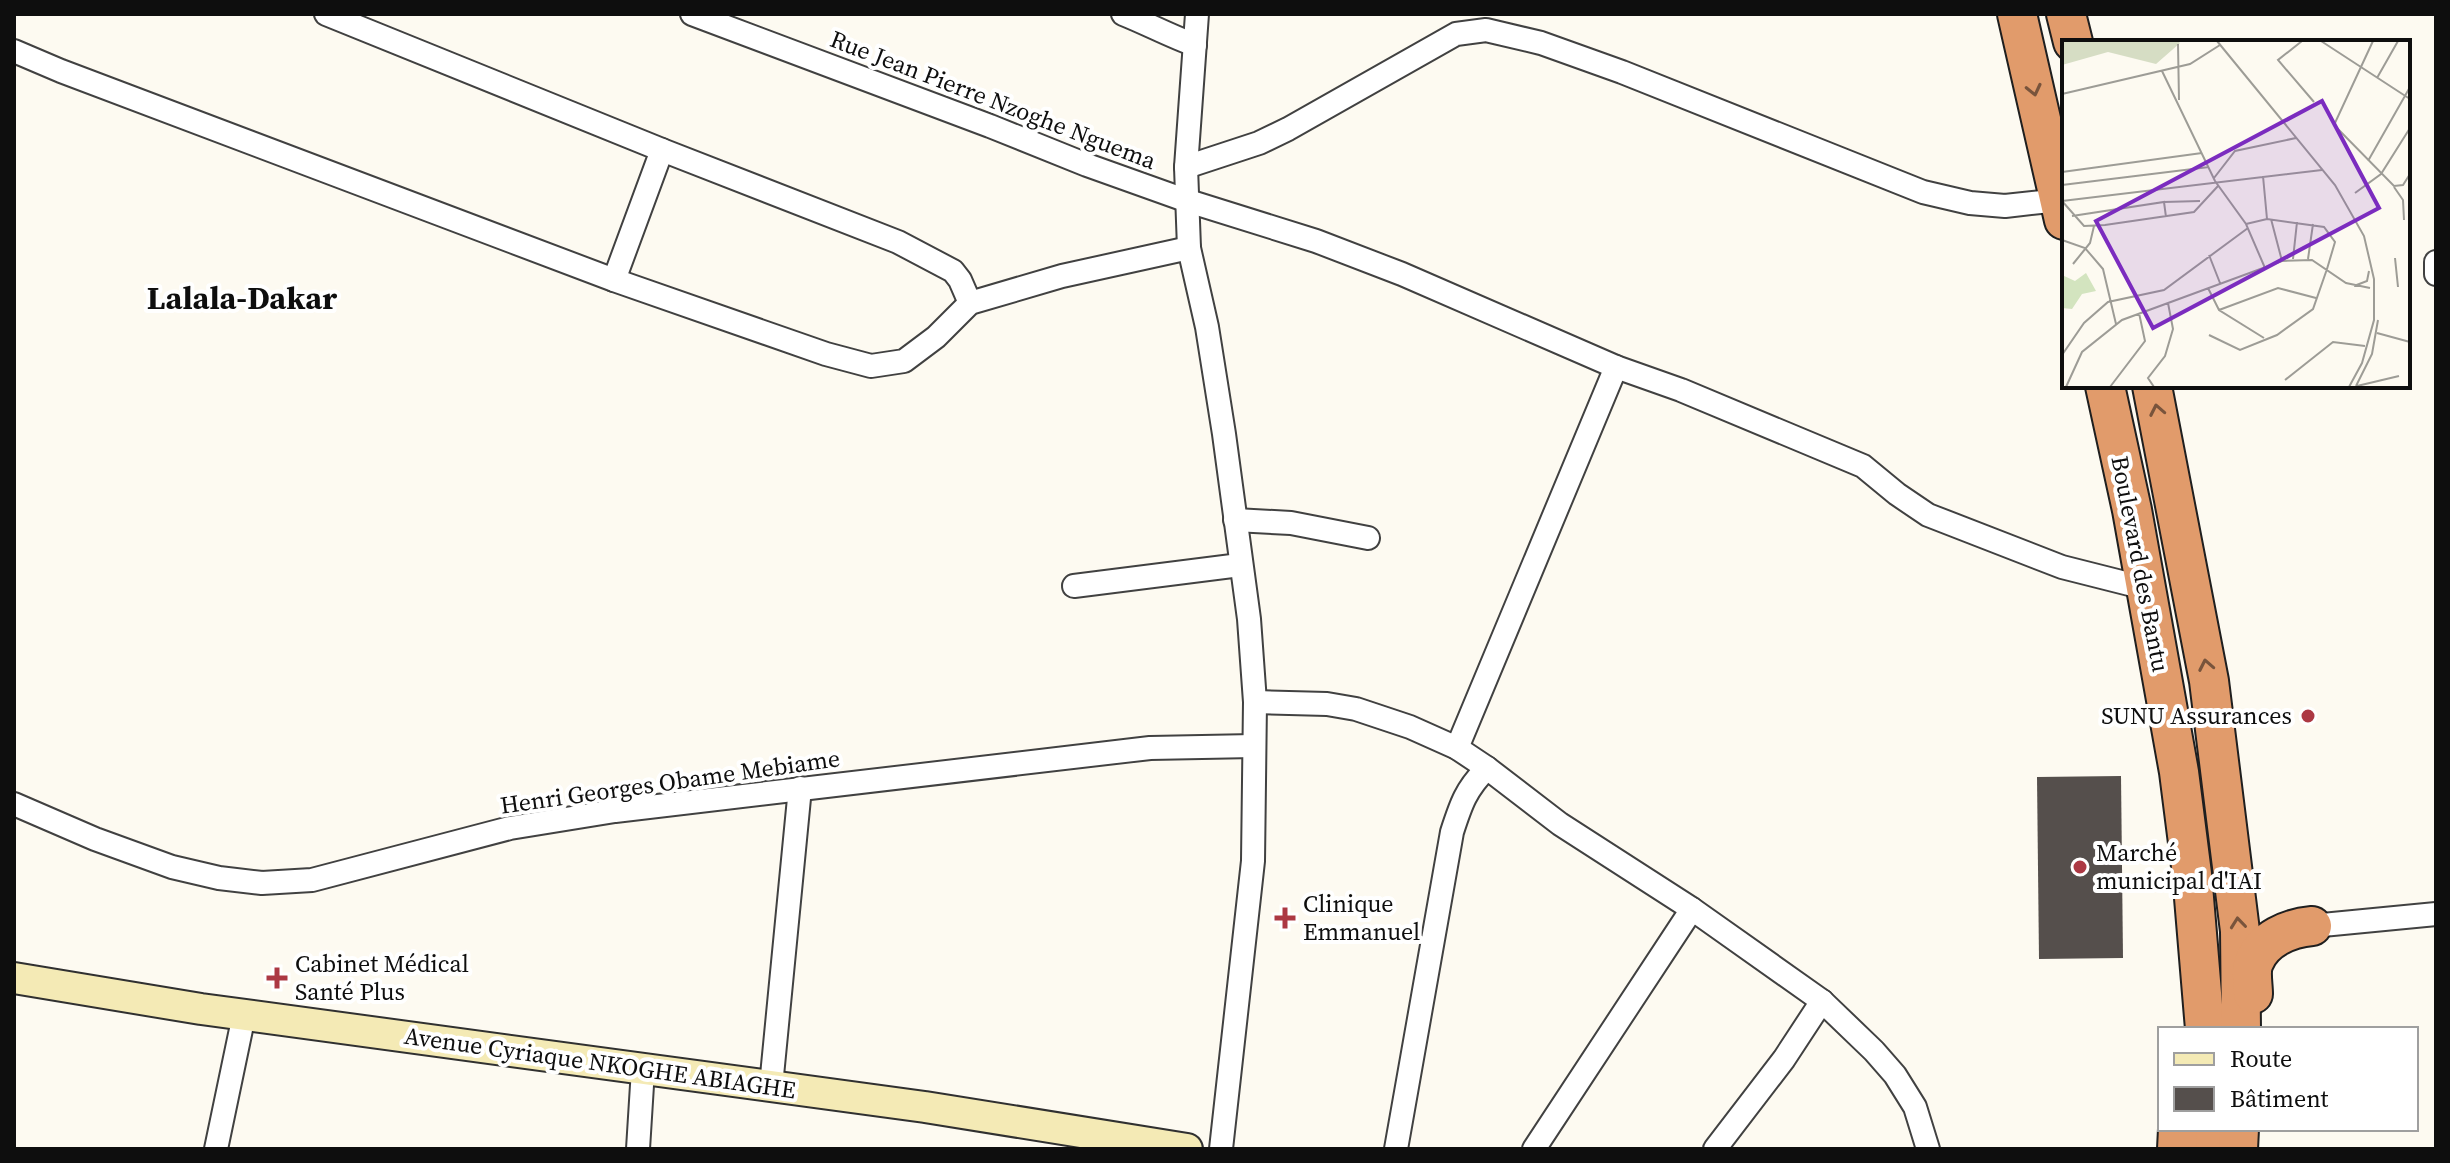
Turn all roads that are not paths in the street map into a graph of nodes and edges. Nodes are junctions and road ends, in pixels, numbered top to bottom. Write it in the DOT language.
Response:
graph roads {
  1 [pos="326,14"];
  2 [pos="692,14"];
  3 [pos="1123,14"];
  4 [pos="1197,14"];
  5 [pos="2017,14"];
  6 [pos="2066,14"];
  7 [pos="2072,40"];
  8 [pos="1195,45"];
  9 [pos="14,51"];
  10 [pos="662,150"];
  11 [pos="1186,167"];
  12 [pos="1185,200"];
  13 [pos="2062,210"];
  14 [pos="1189,248"];
  15 [pos="2436,262"];
  16 [pos="2436,274"];
  17 [pos="614,280"];
  18 [pos="970,303"];
  19 [pos="1616,367"];
  20 [pos="2105,388"];
  21 [pos="2152,388"];
  22 [pos="1235,520"];
  23 [pos="1368,538"];
  24 [pos="1240,565"];
  25 [pos="1074,586"];
  26 [pos="2145,588"];
  27 [pos="1255,702"];
  28 [pos="1254,746"];
  29 [pos="1457,748"];
  30 [pos="1487,768"];
  31 [pos="2179,772"];
  32 [pos="800,788"];
  33 [pos="14,804"];
  34 [pos="1692,909"];
  35 [pos="2436,914"];
  36 [pos="2312,926"];
  37 [pos="2247,977"];
  38 [pos="14,978"];
  39 [pos="1822,1001"];
  40 [pos="244,1015"];
  41 [pos="2182,1027"];
  42 [pos="2205,1027"];
  43 [pos="2241,1027"];
  44 [pos="2254,1027"];
  45 [pos="643,1069"];
  46 [pos="771,1086"];
  47 [pos="216,1149"];
  48 [pos="638,1149"];
  49 [pos="1187,1149"];
  50 [pos="1221,1149"];
  51 [pos="1396,1149"];
  52 [pos="1534,1149"];
  53 [pos="1715,1149"];
  54 [pos="1928,1149"];
  1 -- 10 [label="street"];
  2 -- 12 [label="street, Rue Jean Pierre Nzoghe Nguema"];
  3 -- 8 [label="street"];
  4 -- 8 [label="street"];
  5 -- 13 [label="highway, one-way"];
  6 -- 7 [label="highway"];
  8 -- 11 [label="street"];
  9 -- 17 [label="street"];
  10 -- 17 [label="street"];
  10 -- 18 [label="street"];
  11 -- 12 [label="street"];
  11 -- 13 [label="street"];
  12 -- 14 [label="street"];
  12 -- 19 [label="street, Rue Jean Pierre Nzoghe Nguema"];
  14 -- 18 [label="street"];
  14 -- 22 [label="street"];
  15 -- 16 [label="street"];
  17 -- 18 [label="street"];
  19 -- 26 [label="street, Rue Jean Pierre Nzoghe Nguema"];
  19 -- 29 [label="street"];
  20 -- 26 [label="highway, Boulevard des Bantu"];
  37 -- 21 [label="highway, Boulevard des Bantu, one-way"];
  22 -- 23 [label="street"];
  22 -- 24 [label="street"];
  24 -- 25 [label="street"];
  24 -- 27 [label="street"];
  26 -- 31 [label="highway, Boulevard des Bantu"];
  27 -- 28 [label="street"];
  27 -- 29 [label="street"];
  28 -- 32 [label="street, Henri Georges Obame Mebiame"];
  28 -- 50 [label="street"];
  29 -- 30 [label="street"];
  30 -- 34 [label="street"];
  30 -- 51 [label="street"];
  31 -- 41 [label="highway"];
  31 -- 42 [label="highway, Boulevard des Bantu"];
  32 -- 33 [label="street, Henri Georges Obame Mebiame"];
  32 -- 46 [label="street"];
  34 -- 39 [label="street"];
  34 -- 52 [label="street"];
  35 -- 36 [label="street"];
  36 -- 37 [label="highway"];
  37 -- 43 [label="highway, Boulevard des Bantu"];
  37 -- 44 [label="highway"];
  38 -- 40 [label="street, Avenue Cyriaque NKOGHE ABIAGHE"];
  39 -- 53 [label="street"];
  39 -- 54 [label="street"];
  40 -- 45 [label="street, Avenue Cyriaque NKOGHE ABIAGHE"];
  40 -- 47 [label="street"];
  45 -- 46 [label="street, Avenue Cyriaque NKOGHE ABIAGHE"];
  45 -- 48 [label="street"];
  46 -- 49 [label="street, Avenue Cyriaque NKOGHE ABIAGHE"];
}
